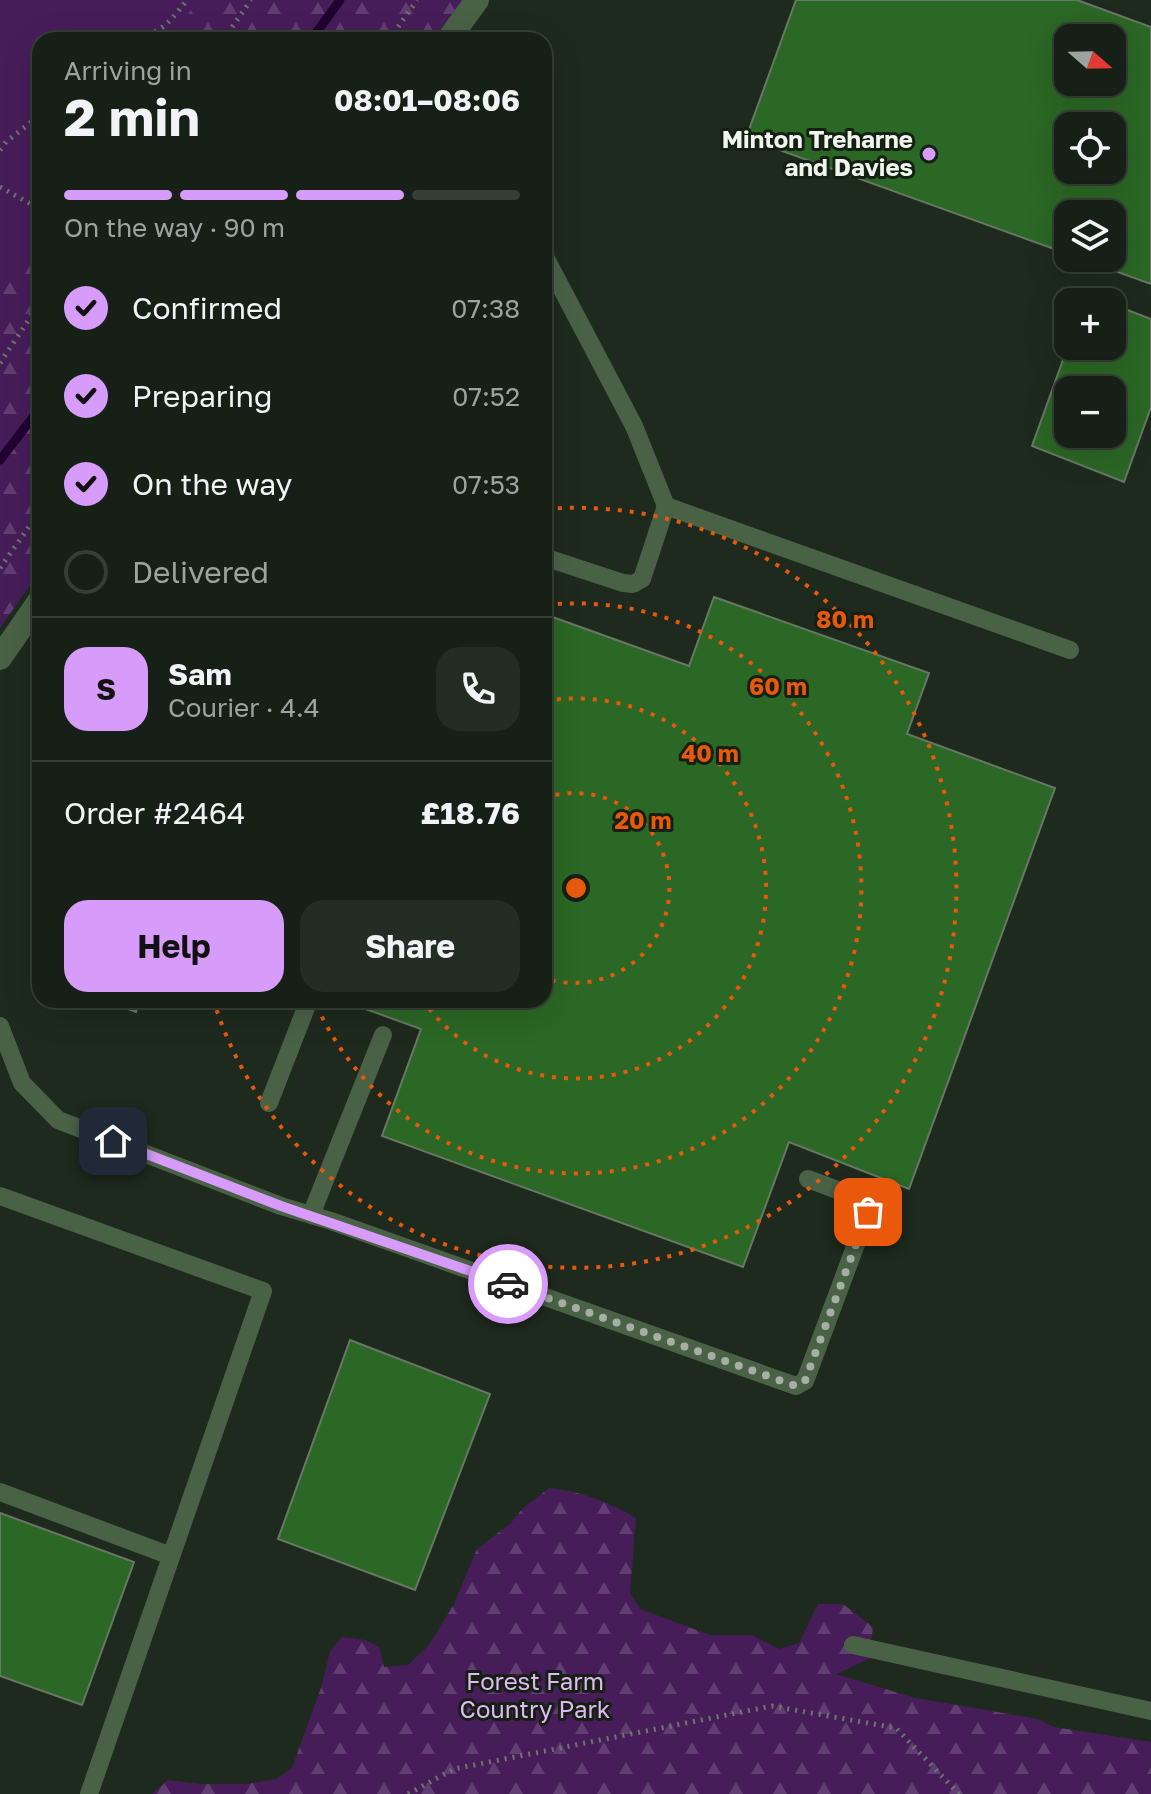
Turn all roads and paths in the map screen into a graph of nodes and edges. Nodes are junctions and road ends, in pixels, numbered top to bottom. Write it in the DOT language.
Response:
graph roads {
  1 [pos="187,0"];
  2 [pos="251,0"];
  3 [pos="417,0"];
  4 [pos="477,0"];
  5 [pos="156,32"];
  6 [pos="229,32"];
  7 [pos="395,32"];
  8 [pos="454,32"];
  9 [pos="32,121"];
  10 [pos="0,150"];
  11 [pos="0,187"];
  12 [pos="32,205"];
  13 [pos="552,270"];
  14 [pos="32,315"];
  15 [pos="0,363"];
  16 [pos="666,506"];
  17 [pos="32,522"];
  18 [pos="552,560"];
  19 [pos="0,568"];
  20 [pos="32,612"];
  21 [pos="1070,650"];
  22 [pos="0,658"];
  23 [pos="306,1008"];
  24 [pos="0,1026"];
  25 [pos="383,1035"];
  26 [pos="269,1103"];
  27 [pos="808,1179"];
  28 [pos="0,1196"];
  29 [pos="311,1215"];
  30 [pos="0,1492"];
  31 [pos="171,1556"];
  32 [pos="853,1645"];
  33 [pos="1151,1711"];
  34 [pos="89,1794"];
  35 [pos="408,1794"];
  36 [pos="959,1794"];
  1 -- 5 [label="path"];
  2 -- 6 [label="path"];
  3 -- 7 [label="path"];
  4 -- 8 [label="street"];
  9 -- 10 [label="path"];
  11 -- 12 [label="path"];
  13 -- 16 [label="lane"];
  14 -- 15 [label="path"];
  16 -- 18 [label="lane"];
  16 -- 21 [label="lane"];
  17 -- 19 [label="path"];
  20 -- 22 [label="street"];
  23 -- 26 [label="lane"];
  24 -- 29 [label="lane"];
  25 -- 29 [label="lane"];
  27 -- 29 [label="lane"];
  28 -- 31 [label="lane"];
  30 -- 31 [label="lane"];
  31 -- 34 [label="lane"];
  32 -- 33 [label="lane"];
  35 -- 36 [label="path"];
}
